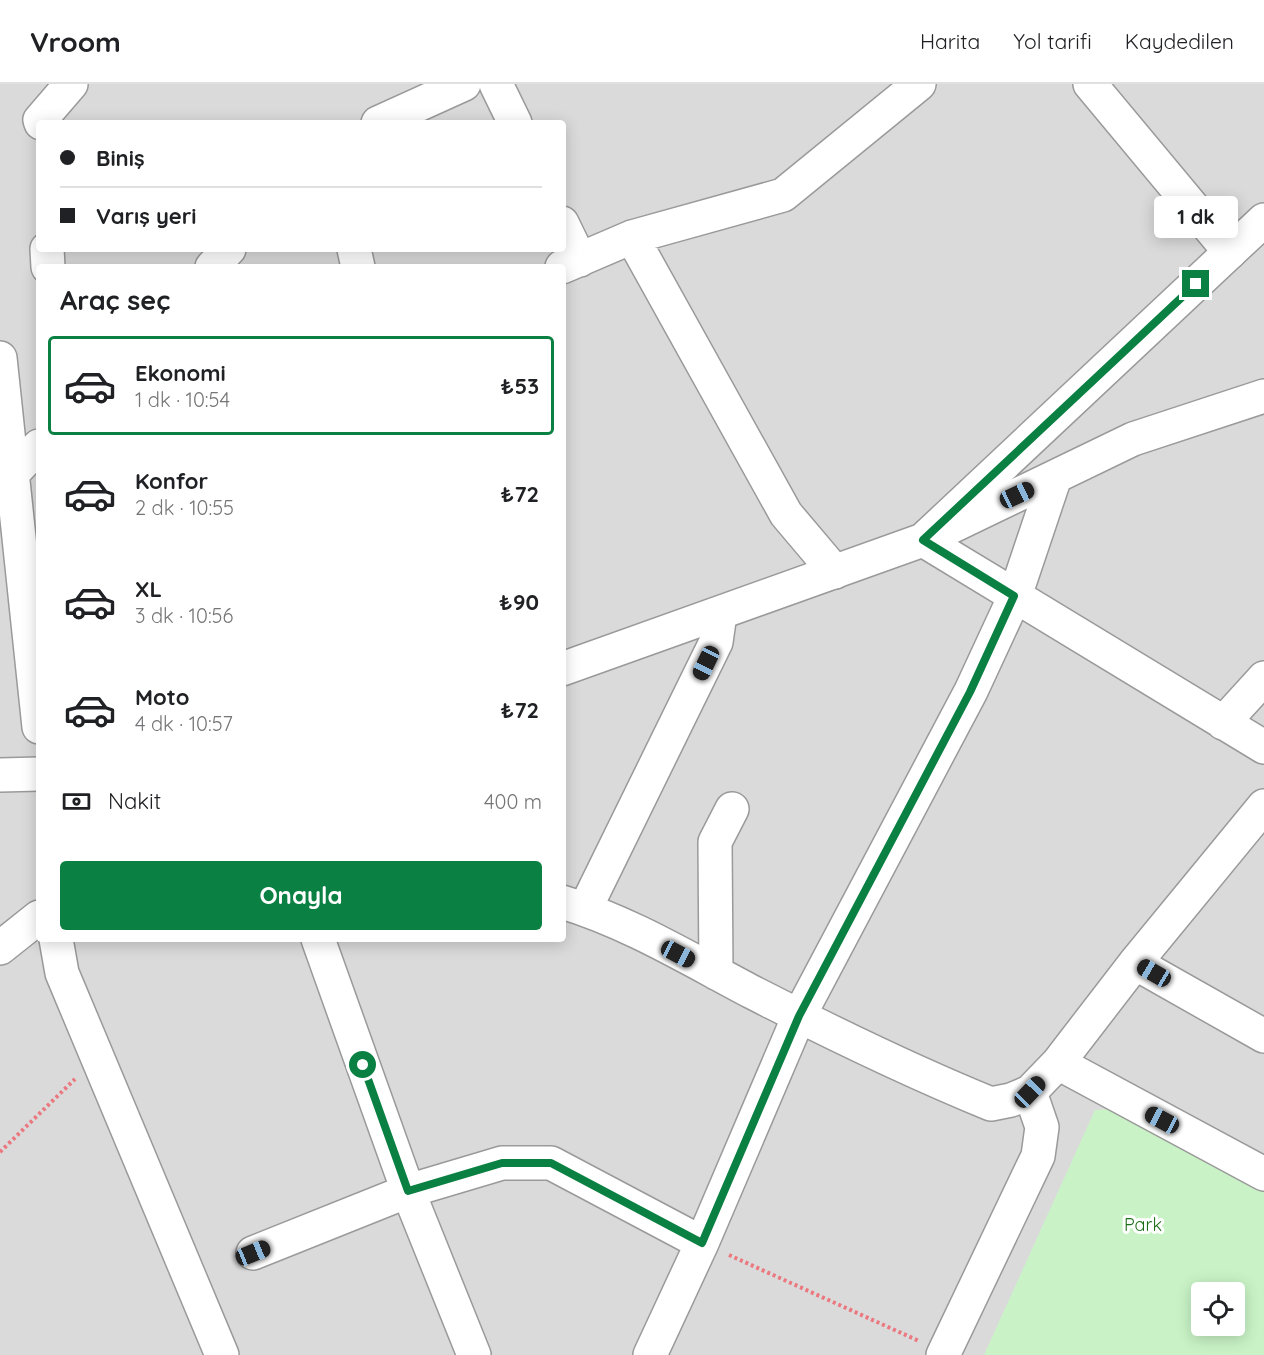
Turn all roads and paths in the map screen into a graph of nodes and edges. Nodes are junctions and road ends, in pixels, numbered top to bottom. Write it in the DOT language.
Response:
graph roads {
  1 [pos="71,84"];
  2 [pos="464,84"];
  3 [pos="496,84"];
  4 [pos="919,84"];
  5 [pos="1090,84"];
  6 [pos="404,96"];
  7 [pos="40,120"];
  8 [pos="381,120"];
  9 [pos="514,120"];
  10 [pos="1264,220"];
  11 [pos="632,237"];
  12 [pos="566,242"];
  13 [pos="227,252"];
  14 [pos="1230,252"];
  15 [pos="215,264"];
  16 [pos="571,264"];
  17 [pos="0,358"];
  18 [pos="1264,396"];
  19 [pos="36,449"];
  20 [pos="12,474"];
  21 [pos="1055,477"];
  22 [pos="923,540"];
  23 [pos="835,573"];
  24 [pos="1014,596"];
  25 [pos="720,614"];
  26 [pos="566,668"];
  27 [pos="1264,678"];
  28 [pos="36,699"];
  29 [pos="1223,723"];
  30 [pos="1264,747"];
  31 [pos="36,774"];
  32 [pos="0,775"];
  33 [pos="1264,806"];
  34 [pos="732,809"];
  35 [pos="574,906"];
  36 [pos="36,919"];
  37 [pos="57,942"];
  38 [pos="319,942"];
  39 [pos="0,948"];
  40 [pos="1135,963"];
  41 [pos="716,973"];
  42 [pos="799,1016"];
  43 [pos="1264,1036"];
  44 [pos="97,1058"];
  45 [pos="1058,1063"];
  46 [pos="1030,1092"];
  47 [pos="0,1152"];
  48 [pos="1264,1174"];
  49 [pos="408,1191"];
  50 [pos="702,1243"];
  51 [pos="253,1253"];
  52 [pos="943,1354"];
  53 [pos="222,1355"];
  54 [pos="474,1355"];
  55 [pos="650,1355"];
  1 -- 7 [label="street"];
  2 -- 6 [label="street"];
  3 -- 9 [label="street"];
  4 -- 11 [label="street"];
  5 -- 14 [label="street"];
  6 -- 8 [label="street"];
  10 -- 14 [label="street"];
  11 -- 16 [label="street"];
  11 -- 23 [label="street"];
  12 -- 16 [label="street"];
  13 -- 15 [label="street"];
  14 -- 22 [label="street"];
  17 -- 20 [label="street"];
  18 -- 21 [label="street"];
  19 -- 20 [label="street"];
  20 -- 28 [label="street"];
  21 -- 22 [label="street"];
  21 -- 24 [label="street"];
  22 -- 23 [label="street"];
  22 -- 24 [label="street"];
  23 -- 25 [label="street"];
  24 -- 29 [label="street"];
  24 -- 42 [label="street"];
  25 -- 26 [label="street"];
  25 -- 35 [label="street"];
  27 -- 29 [label="street"];
  29 -- 30 [label="street"];
  31 -- 32 [label="street"];
  33 -- 40 [label="street"];
  34 -- 41 [label="street"];
  35 -- 41 [label="street"];
  36 -- 39 [label="street"];
  37 -- 44 [label="street"];
  38 -- 49 [label="street"];
  40 -- 43 [label="street"];
  40 -- 45 [label="street"];
  41 -- 42 [label="street"];
  42 -- 46 [label="street"];
  42 -- 50 [label="street"];
  44 -- 47 [label="path"];
  44 -- 53 [label="street"];
  45 -- 46 [label="street"];
  45 -- 48 [label="street"];
  46 -- 52 [label="street"];
  49 -- 50 [label="street"];
  49 -- 51 [label="street"];
  49 -- 54 [label="street"];
  50 -- 52 [label="path"];
  50 -- 55 [label="street"];
}
